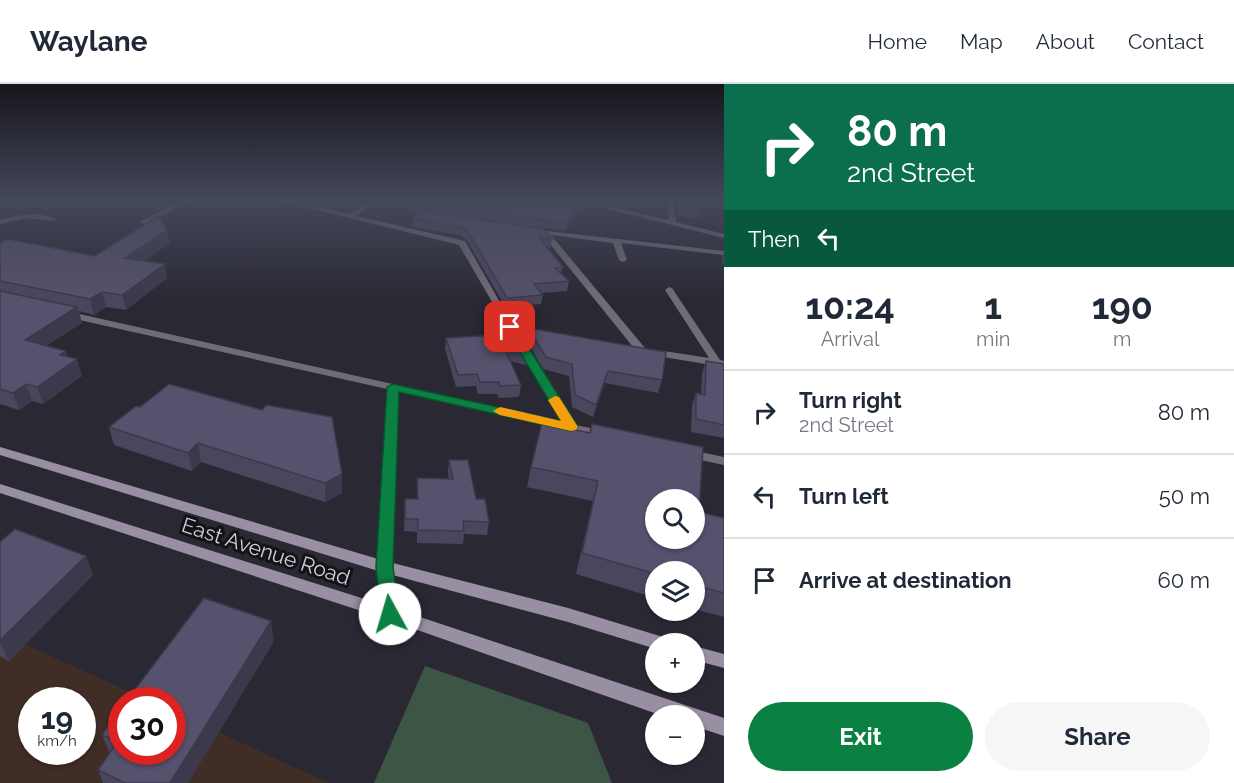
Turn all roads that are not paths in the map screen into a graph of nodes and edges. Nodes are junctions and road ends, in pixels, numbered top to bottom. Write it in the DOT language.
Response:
graph roads {
  1 [pos="545,233"];
  2 [pos="422,234"];
  3 [pos="550,234"];
  4 [pos="617,242"];
  5 [pos="724,254"];
  6 [pos="623,260"];
  7 [pos="669,290"];
  8 [pos="58,312"];
  9 [pos="510,327"];
  10 [pos="554,335"];
  11 [pos="619,346"];
  12 [pos="641,350"];
  13 [pos="720,364"];
  14 [pos="393,387"];
  15 [pos="571,427"];
  16 [pos="615,437"];
  17 [pos="669,449"];
  18 [pos="0,451"];
  19 [pos="724,461"];
  20 [pos="0,488"];
  21 [pos="385,567"];
  22 [pos="390,614"];
  23 [pos="645,639"];
  24 [pos="705,656"];
  25 [pos="724,662"];
  26 [pos="657,705"];
  27 [pos="705,721"];
  28 [pos="724,727"];
  1 -- 12 [label="street"];
  2 -- 9 [label="street"];
  3 -- 4 [label="street"];
  4 -- 5 [label="street"];
  4 -- 6 [label="street"];
  7 -- 13 [label="street"];
  8 -- 14 [label="street"];
  9 -- 10 [label="street"];
  9 -- 15 [label="street"];
  11 -- 12 [label="street"];
  12 -- 13 [label="street"];
  14 -- 15 [label="street"];
  14 -- 21 [label="street"];
  15 -- 16 [label="street"];
  17 -- 19 [label="street"];
  18 -- 21 [label="main road, East Avenue Road"];
  20 -- 22 [label="main road, East Avenue Road"];
  21 -- 22 [label="street"];
  21 -- 23 [label="main road, East Avenue Road"];
  22 -- 26 [label="main road, East Avenue Road"];
  24 -- 25 [label="main road"];
  27 -- 28 [label="main road"];
}
